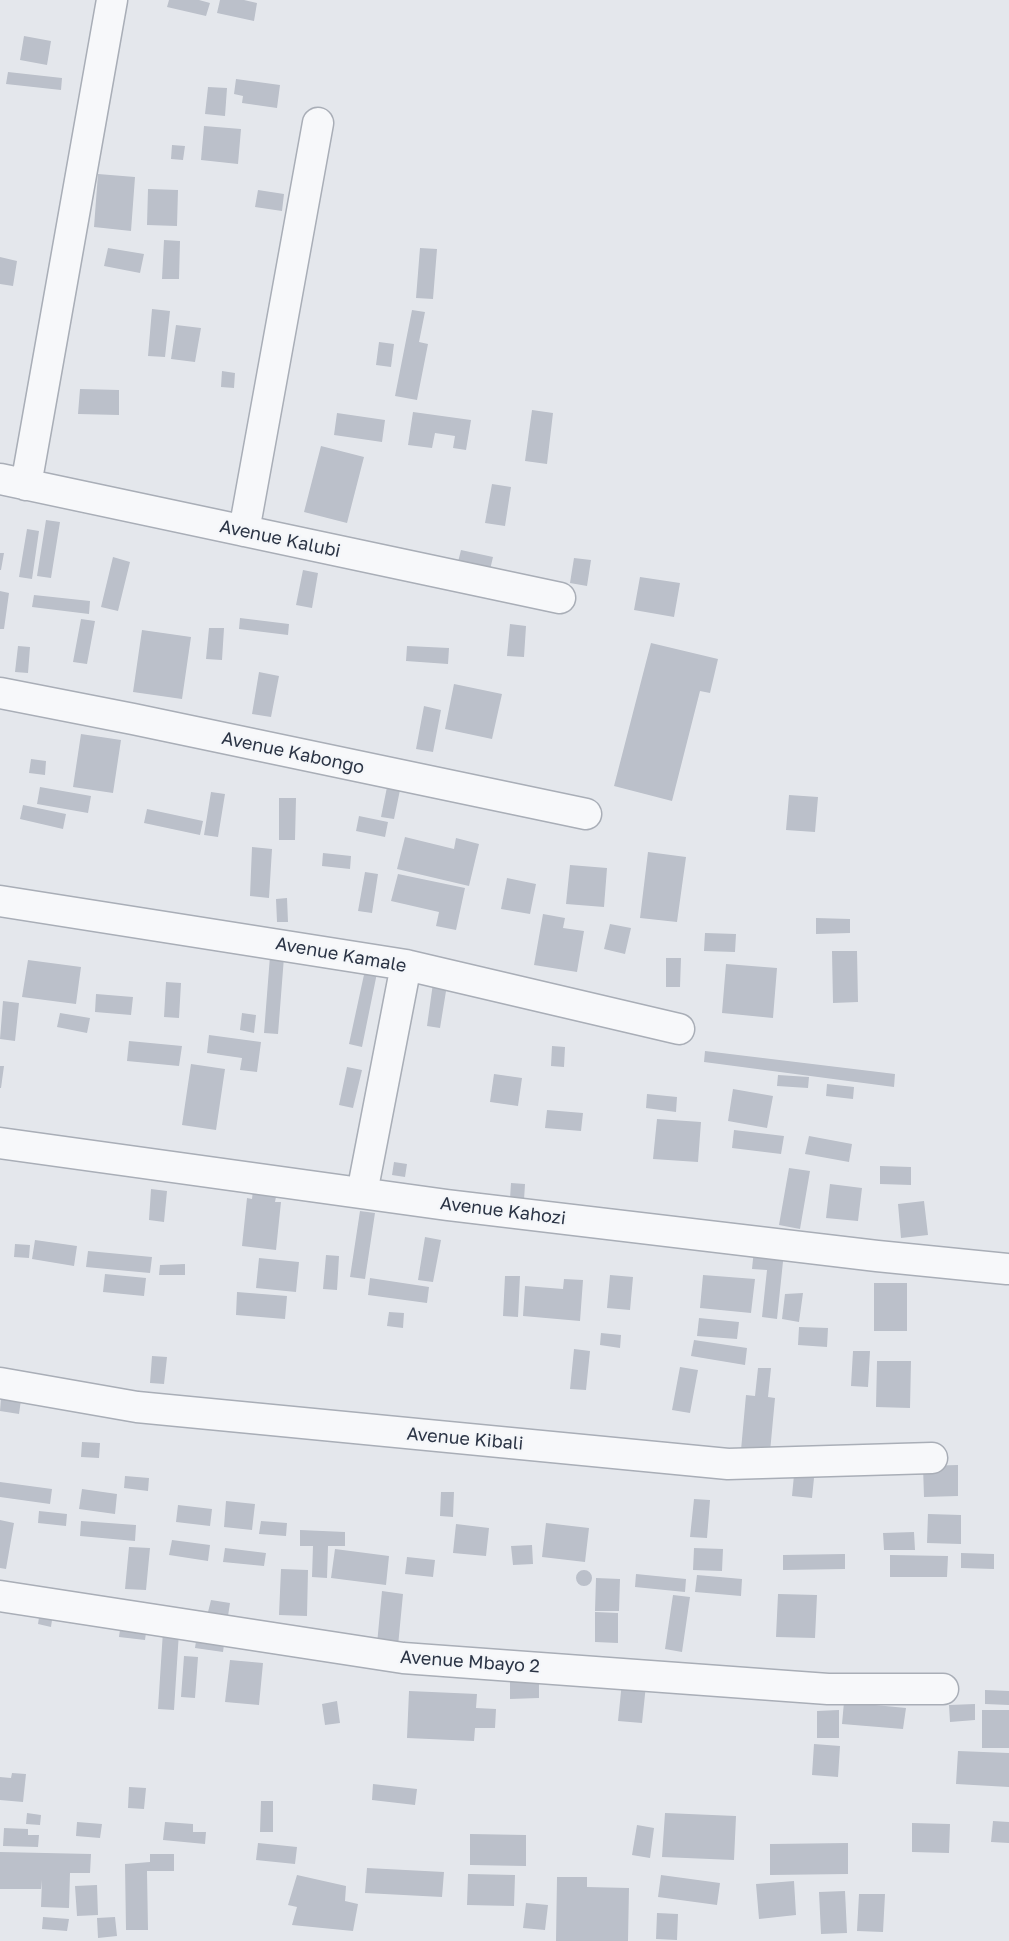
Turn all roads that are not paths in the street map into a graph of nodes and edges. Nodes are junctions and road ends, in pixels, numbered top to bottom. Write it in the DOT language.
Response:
graph roads {
  1 [pos="112,0"];
  2 [pos="318,123"];
  3 [pos="13,482"];
  4 [pos="244,531"];
  5 [pos="560,598"];
  6 [pos="0,693"];
  7 [pos="586,814"];
  8 [pos="0,901"];
  9 [pos="406,965"];
  10 [pos="679,1029"];
  11 [pos="0,1143"];
  12 [pos="362,1192"];
  13 [pos="1007,1269"];
  14 [pos="0,1383"];
  15 [pos="932,1458"];
  16 [pos="0,1596"];
  17 [pos="943,1689"];
  1 -- 3 [label="street"];
  2 -- 4 [label="street"];
  3 -- 4 [label="street, Avenue Kalubi"];
  4 -- 5 [label="street, Avenue Kalubi"];
  6 -- 7 [label="street, Avenue Kabongo"];
  8 -- 9 [label="street, Avenue Kamale"];
  9 -- 10 [label="street, Avenue Kamale"];
  9 -- 12 [label="street"];
  11 -- 12 [label="street, Avenue Kahozi"];
  12 -- 13 [label="street, Avenue Kahozi"];
  14 -- 15 [label="street, Avenue Kibali"];
  16 -- 17 [label="street, Avenue Mbayo 2"];
}
